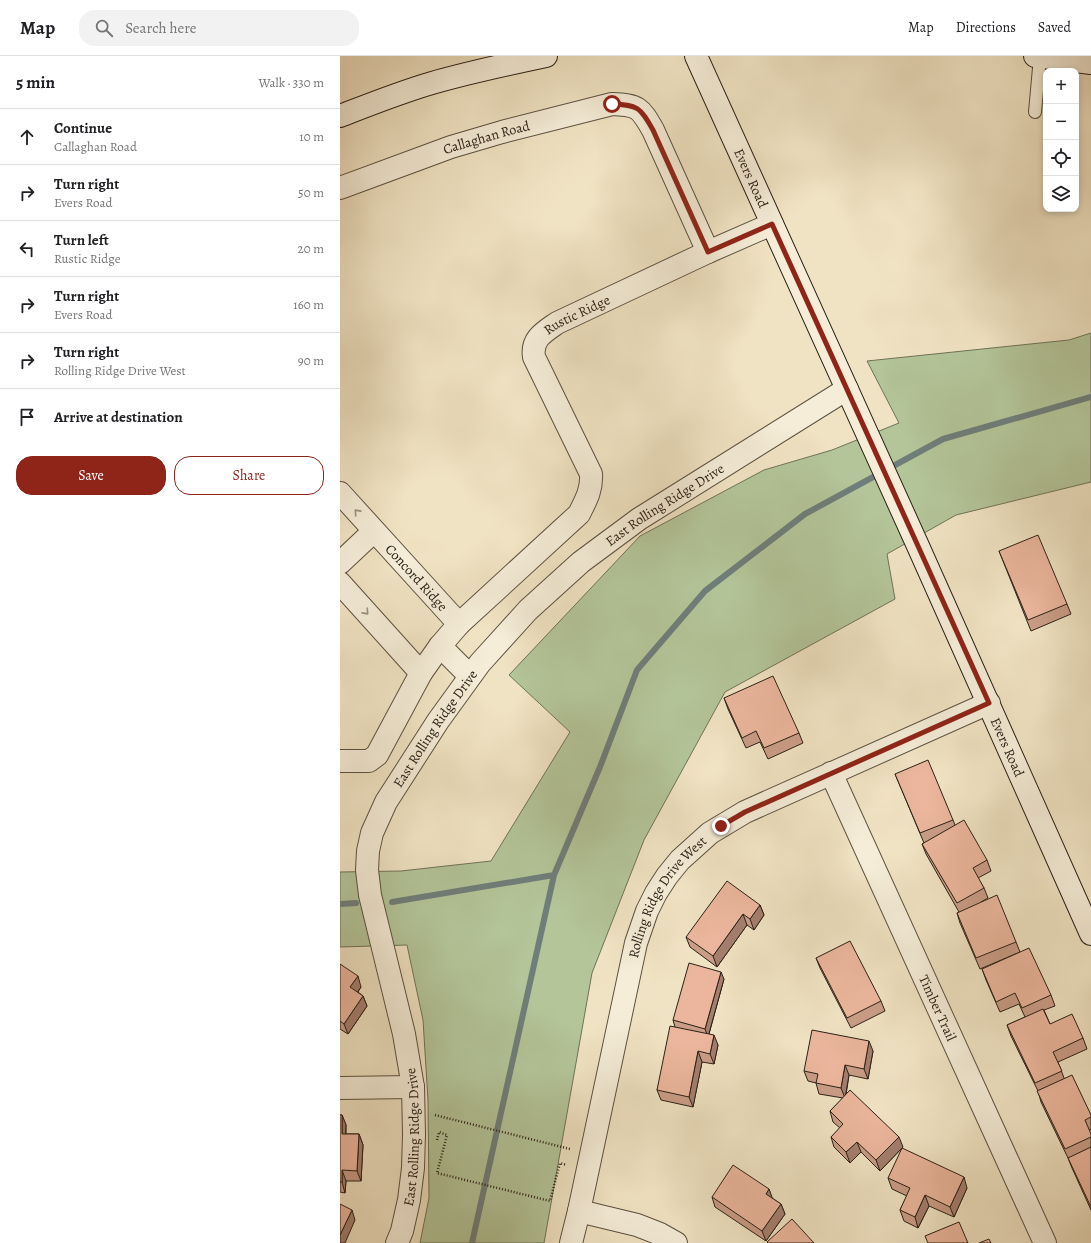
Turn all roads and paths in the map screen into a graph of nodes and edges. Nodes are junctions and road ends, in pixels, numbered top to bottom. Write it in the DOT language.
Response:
graph roads {
  1 [pos="546,56"];
  2 [pos="696,56"];
  3 [pos="1035,56"];
  4 [pos="1040,56"];
  5 [pos="1091,63"];
  6 [pos="1035,112"];
  7 [pos="340,116"];
  8 [pos="340,188"];
  9 [pos="772,224"];
  10 [pos="708,252"];
  11 [pos="847,388"];
  12 [pos="340,493"];
  13 [pos="374,531"];
  14 [pos="340,563"];
  15 [pos="340,583"];
  16 [pos="459,624"];
  17 [pos="440,646"];
  18 [pos="421,673"];
  19 [pos="470,676"];
  20 [pos="989,703"];
  21 [pos="340,761"];
  22 [pos="831,773"];
  23 [pos="1091,934"];
  24 [pos="413,1087"];
  25 [pos="340,1088"];
  26 [pos="435,1115"];
  27 [pos="437,1143"];
  28 [pos="564,1148"];
  29 [pos="566,1171"];
  30 [pos="579,1211"];
  31 [pos="397,1243"];
  32 [pos="571,1243"];
  33 [pos="676,1243"];
  34 [pos="1045,1243"];
  1 -- 7 [label="street"];
  2 -- 9 [label="street, Evers Road"];
  3 -- 4 [label="street"];
  4 -- 5 [label="street"];
  4 -- 6 [label="lane"];
  8 -- 10 [label="street, Callaghan Road"];
  9 -- 10 [label="street, Rustic Ridge"];
  9 -- 11 [label="street, Evers Road"];
  10 -- 16 [label="street, Rustic Ridge"];
  11 -- 19 [label="street, East Rolling Ridge Drive"];
  11 -- 20 [label="street, Evers Road"];
  13 -- 12 [label="street, Concord Ridge, one-way"];
  13 -- 14 [label="street, Concord Ridge"];
  13 -- 16 [label="street, Concord Ridge"];
  15 -- 18 [label="street, one-way"];
  16 -- 17 [label="street"];
  17 -- 18 [label="street"];
  17 -- 19 [label="street"];
  18 -- 21 [label="street"];
  19 -- 24 [label="street, East Rolling Ridge Drive"];
  20 -- 22 [label="street, Rolling Ridge Drive West"];
  20 -- 23 [label="street, Evers Road"];
  22 -- 30 [label="street, Rolling Ridge Drive West"];
  22 -- 34 [label="street, Timber Trail"];
  24 -- 25 [label="street"];
  24 -- 31 [label="street, East Rolling Ridge Drive"];
  26 -- 28 [label="path"];
  27 -- 29 [label="path"];
  30 -- 32 [label="street, Rolling Ridge Drive West"];
  30 -- 33 [label="street"];
}
